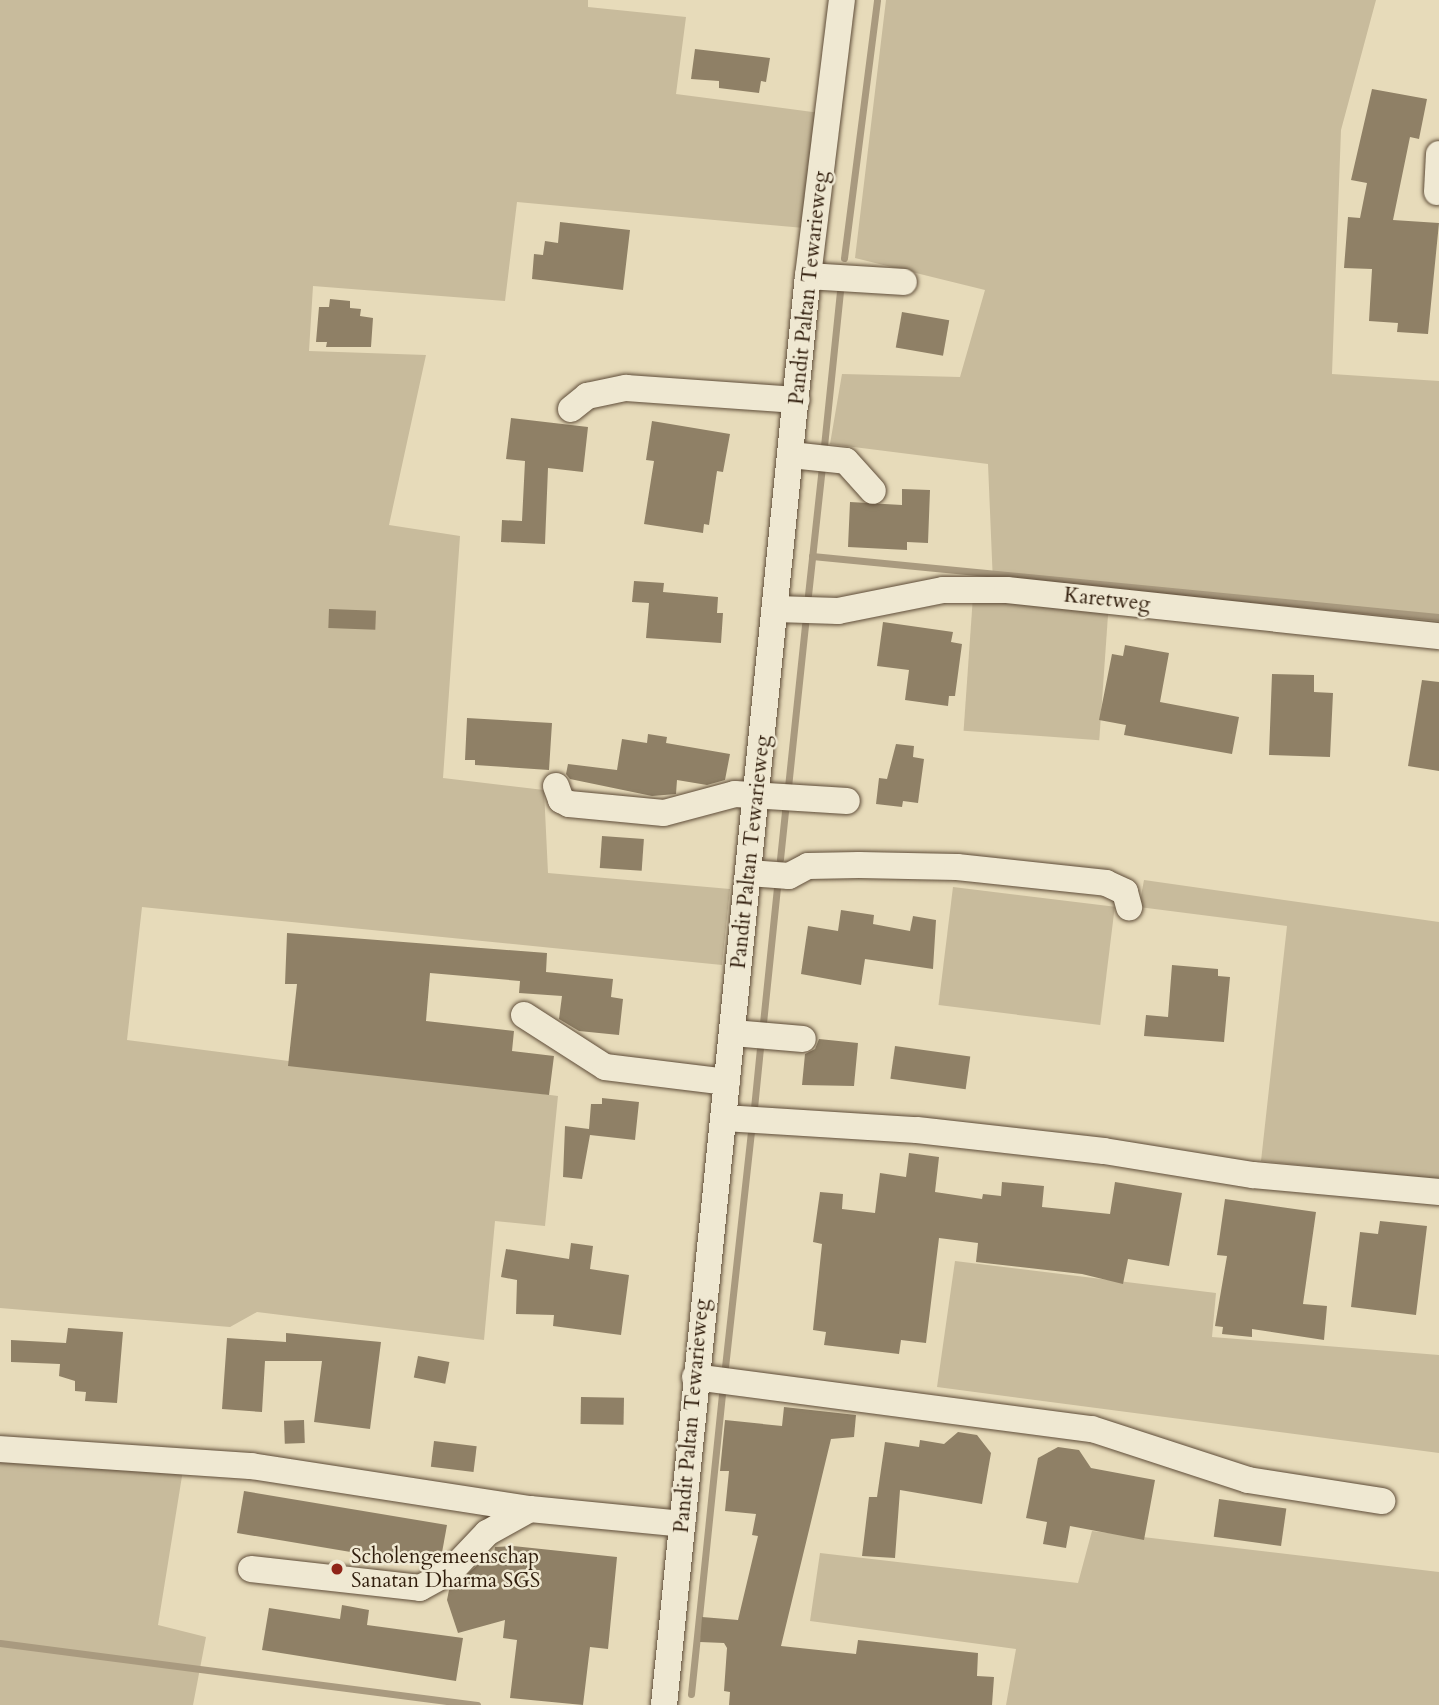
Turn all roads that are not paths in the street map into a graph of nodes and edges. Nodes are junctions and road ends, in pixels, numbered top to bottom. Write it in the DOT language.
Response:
graph roads {
  1 [pos="842,0"];
  2 [pos="1439,154"];
  3 [pos="1437,192"];
  4 [pos="808,276"];
  5 [pos="904,282"];
  6 [pos="797,400"];
  7 [pos="571,409"];
  8 [pos="791,455"];
  9 [pos="873,491"];
  10 [pos="776,609"];
  11 [pos="1439,636"];
  12 [pos="556,786"];
  13 [pos="757,796"];
  14 [pos="847,801"];
  15 [pos="749,873"];
  16 [pos="1129,907"];
  17 [pos="524,1015"];
  18 [pos="733,1033"];
  19 [pos="803,1039"];
  20 [pos="727,1082"];
  21 [pos="724,1118"];
  22 [pos="1439,1192"];
  23 [pos="695,1377"];
  24 [pos="0,1449"];
  25 [pos="1382,1501"];
  26 [pos="530,1509"];
  27 [pos="682,1524"];
  28 [pos="251,1569"];
  29 [pos="664,1705"];
  1 -- 4 [label="street, Pandit Paltan Tewarieweg"];
  2 -- 3 [label="street"];
  4 -- 5 [label="street"];
  4 -- 6 [label="street, Pandit Paltan Tewarieweg"];
  6 -- 7 [label="street"];
  6 -- 8 [label="street, Pandit Paltan Tewarieweg"];
  8 -- 9 [label="street"];
  8 -- 10 [label="street, Pandit Paltan Tewarieweg"];
  10 -- 11 [label="street, Karetweg"];
  10 -- 13 [label="street, Pandit Paltan Tewarieweg"];
  12 -- 13 [label="street"];
  13 -- 14 [label="street"];
  13 -- 15 [label="street, Pandit Paltan Tewarieweg"];
  15 -- 16 [label="street"];
  15 -- 18 [label="street, Pandit Paltan Tewarieweg"];
  17 -- 20 [label="street"];
  18 -- 19 [label="street"];
  18 -- 20 [label="street, Pandit Paltan Tewarieweg"];
  20 -- 21 [label="street, Pandit Paltan Tewarieweg"];
  21 -- 22 [label="street"];
  21 -- 23 [label="street, Pandit Paltan Tewarieweg"];
  23 -- 25 [label="street"];
  23 -- 27 [label="street, Pandit Paltan Tewarieweg"];
  24 -- 26 [label="street"];
  26 -- 27 [label="street"];
  26 -- 28 [label="street"];
  27 -- 29 [label="street, Pandit Paltan Tewarieweg"];
}
